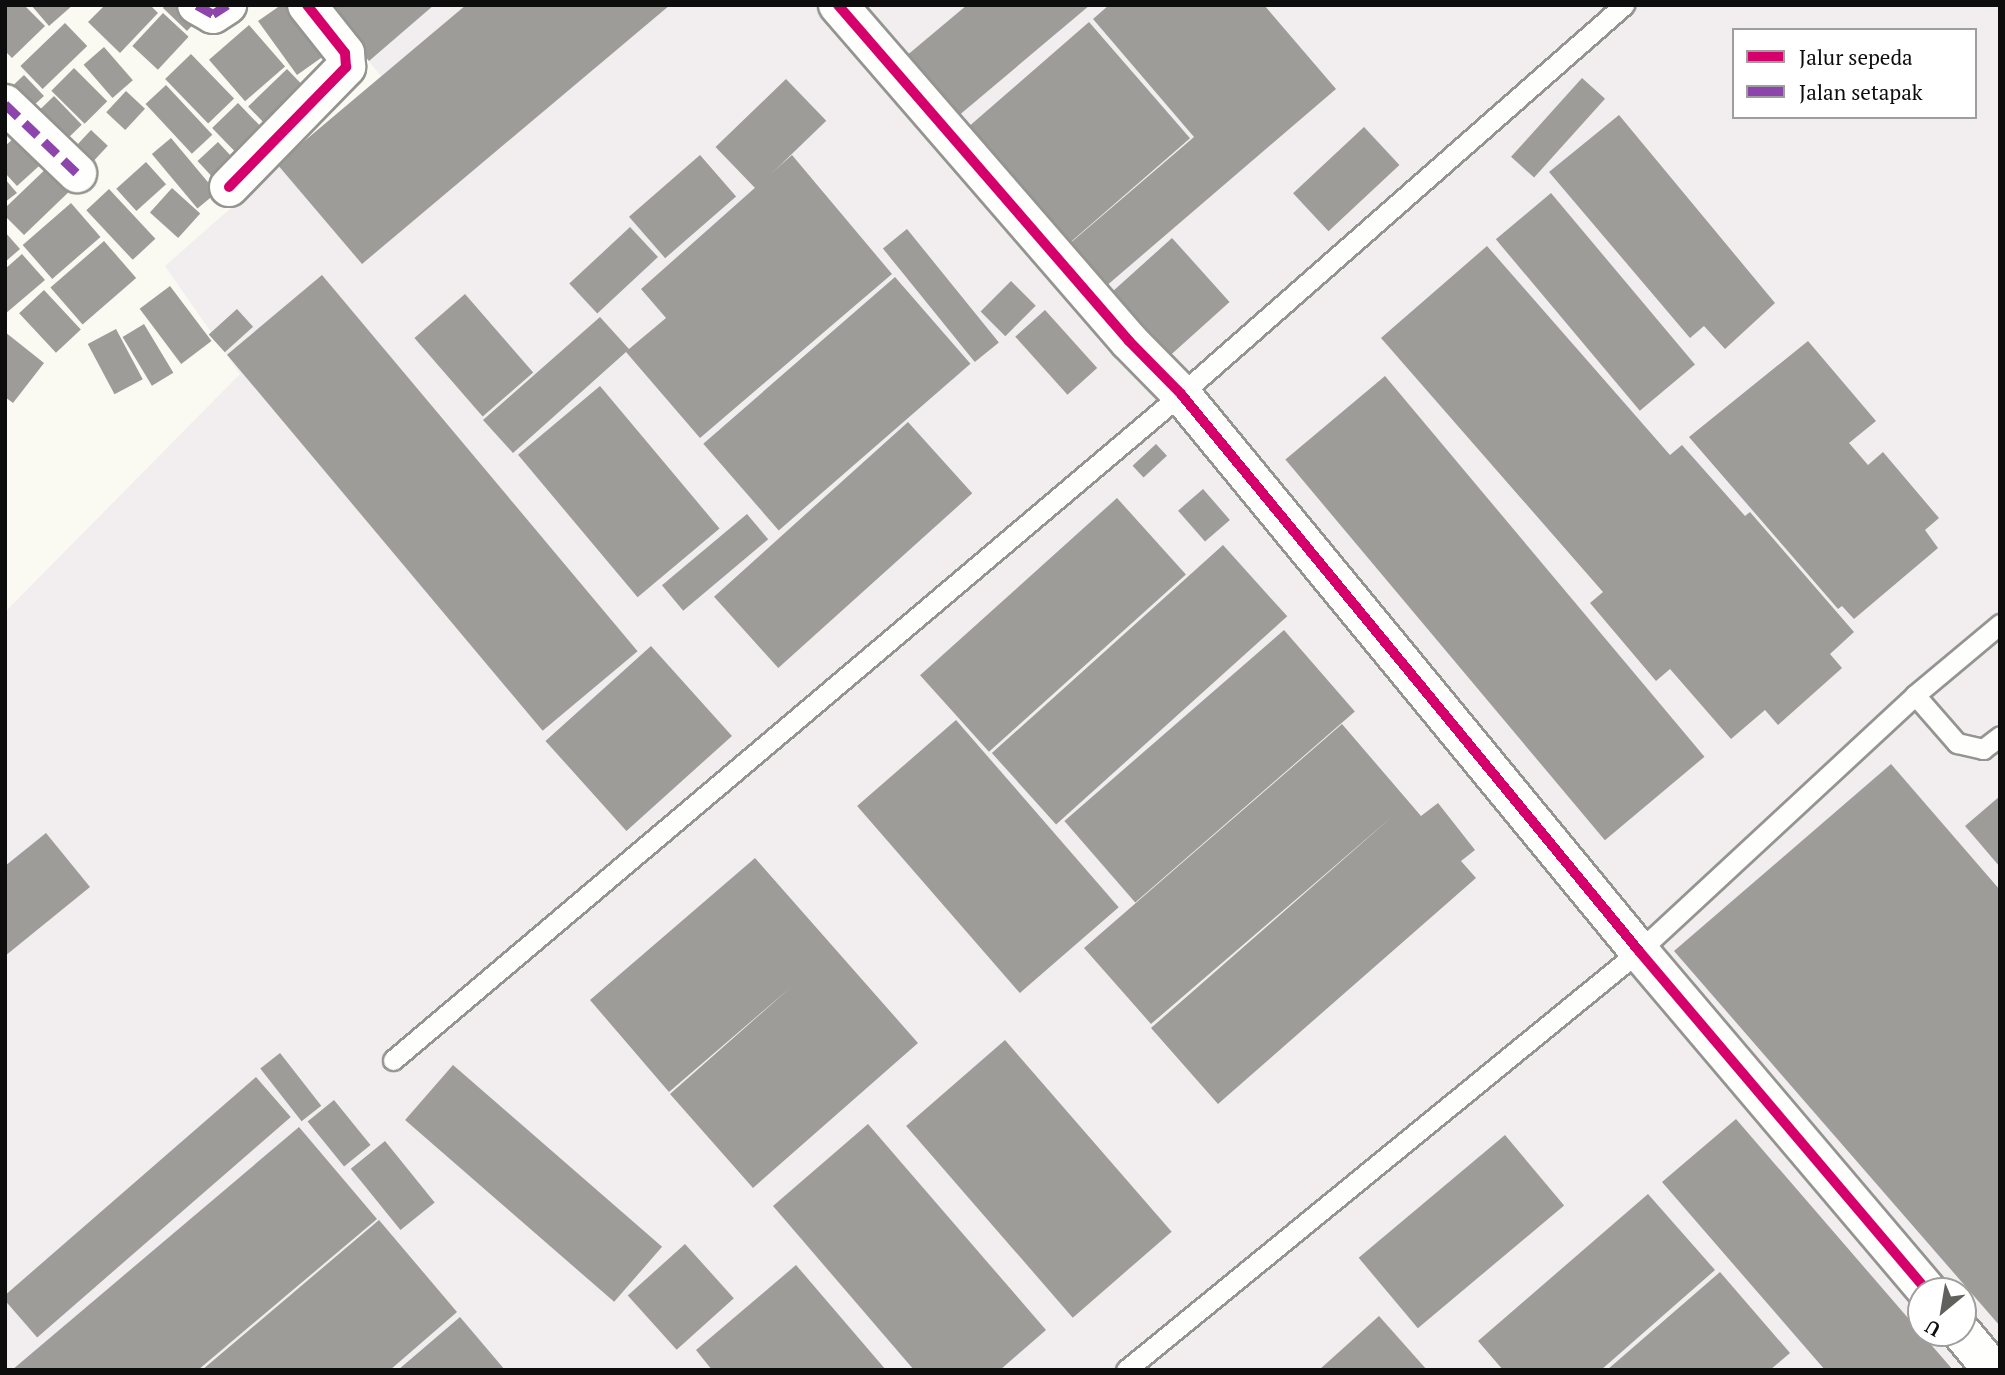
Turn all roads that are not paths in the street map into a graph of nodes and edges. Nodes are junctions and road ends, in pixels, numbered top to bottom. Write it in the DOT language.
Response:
graph roads {
  1 [pos="197,5"];
  2 [pos="227,5"];
  3 [pos="307,5"];
  4 [pos="838,5"];
  5 [pos="1624,5"];
  6 [pos="5,104"];
  7 [pos="77,173"];
  8 [pos="229,187"];
  9 [pos="1181,394"];
  10 [pos="2000,624"];
  11 [pos="1915,695"];
  12 [pos="2000,736"];
  13 [pos="1639,951"];
  14 [pos="393,1060"];
  15 [pos="1915,1277"];
  16 [pos="1974,1347"];
  17 [pos="1126,1370"];
  18 [pos="1993,1370"];
  1 -- 2 [label="street"];
  3 -- 8 [label="street"];
  4 -- 9 [label="street"];
  5 -- 9 [label="lane"];
  6 -- 7 [label="street"];
  9 -- 13 [label="street"];
  9 -- 14 [label="lane"];
  10 -- 11 [label="lane"];
  11 -- 12 [label="lane"];
  11 -- 13 [label="lane"];
  13 -- 15 [label="street"];
  13 -- 17 [label="lane"];
  16 -- 18 [label="street"];
}
